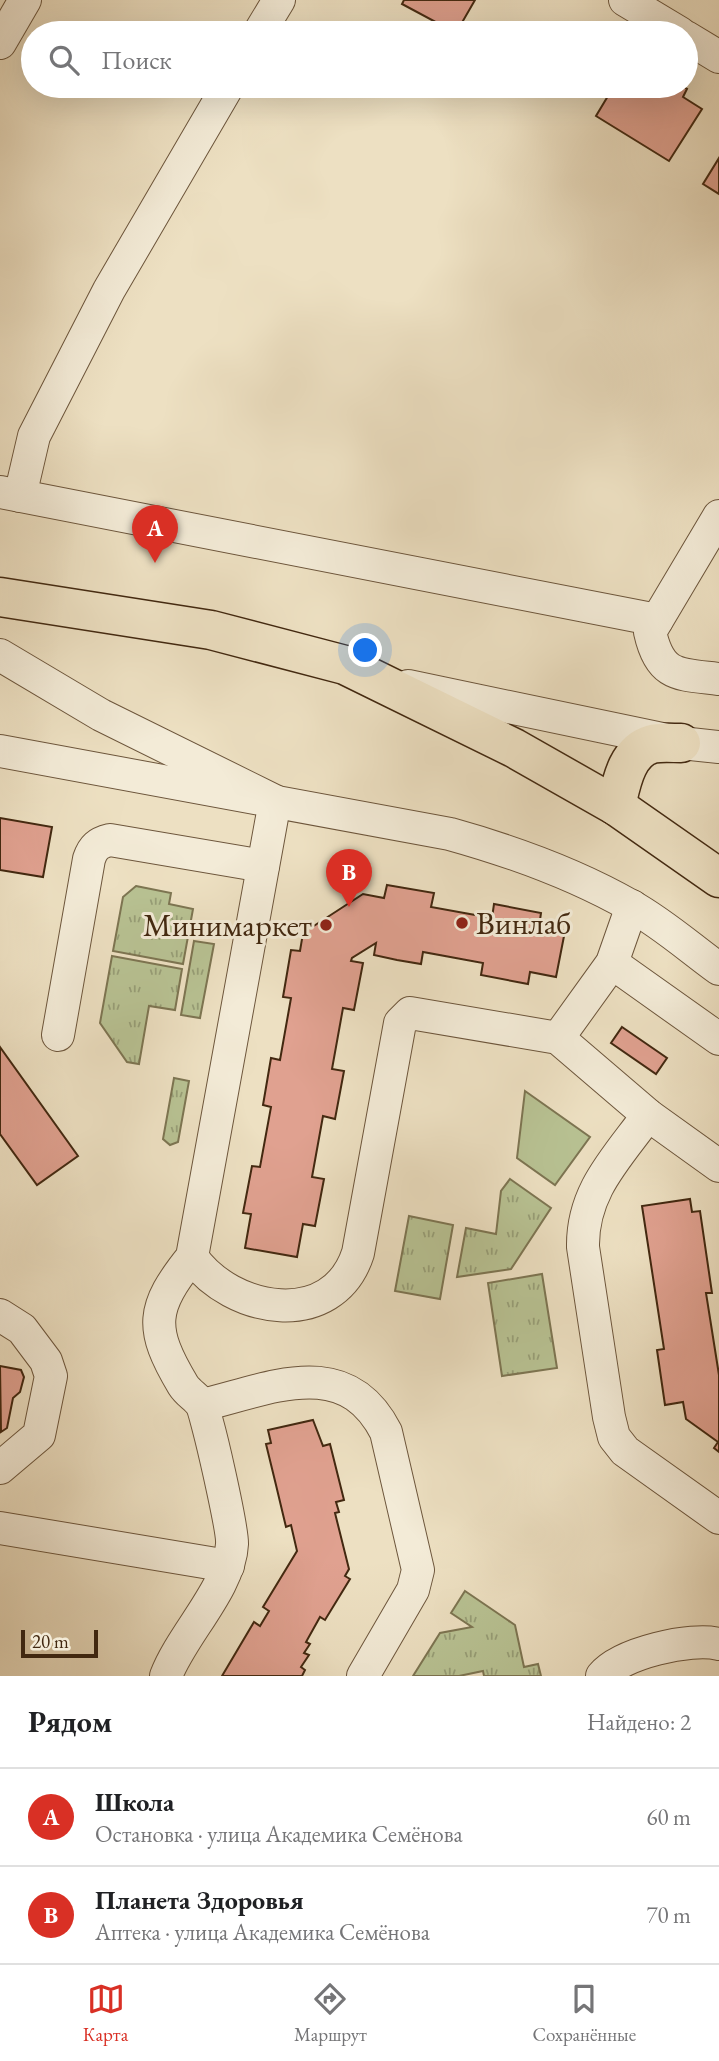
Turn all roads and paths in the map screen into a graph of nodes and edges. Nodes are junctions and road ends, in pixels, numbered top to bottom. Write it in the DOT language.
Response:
graph roads {
  1 [pos="25,0"];
  2 [pos="279,0"];
  3 [pos="625,0"];
  4 [pos="266,21"];
  5 [pos="660,21"];
  6 [pos="0,43"];
  7 [pos="698,44"];
  8 [pos="719,57"];
  9 [pos="221,98"];
  10 [pos="10,494"];
  11 [pos="719,516"];
  12 [pos="0,597"];
  13 [pos="657,620"];
  14 [pos="0,655"];
  15 [pos="719,679"];
  16 [pos="380,680"];
  17 [pos="102,715"];
  18 [pos="681,743"];
  19 [pos="719,747"];
  20 [pos="0,751"];
  21 [pos="85,766"];
  22 [pos="275,801"];
  23 [pos="616,806"];
  24 [pos="263,866"];
  25 [pos="719,878"];
  26 [pos="632,906"];
  27 [pos="612,963"];
  28 [pos="719,969"];
  29 [pos="58,1035"];
  30 [pos="558,1038"];
  31 [pos="719,1039"];
  32 [pos="648,1115"];
  33 [pos="719,1166"];
  34 [pos="192,1257"];
  35 [pos="0,1315"];
  36 [pos="202,1405"];
  37 [pos="0,1468"];
  38 [pos="719,1518"];
  39 [pos="0,1528"];
  40 [pos="228,1566"];
  41 [pos="719,1644"];
  42 [pos="166,1676"];
  43 [pos="363,1676"];
  44 [pos="602,1676"];
  1 -- 6 [label="street"];
  2 -- 4 [label="street"];
  3 -- 5 [label="street"];
  7 -- 8 [label="street"];
  9 -- 10 [label="street"];
  10 -- 13 [label="street"];
  11 -- 13 [label="street"];
  12 -- 16 [label="main road"];
  13 -- 15 [label="street"];
  14 -- 17 [label="street"];
  16 -- 18 [label="street"];
  16 -- 23 [label="main road"];
  17 -- 21 [label="street"];
  17 -- 22 [label="street"];
  18 -- 19 [label="street"];
  18 -- 23 [label="main road"];
  20 -- 21 [label="street"];
  21 -- 22 [label="street"];
  22 -- 24 [label="street"];
  22 -- 26 [label="street"];
  23 -- 25 [label="main road"];
  24 -- 29 [label="street"];
  24 -- 34 [label="street"];
  26 -- 27 [label="street"];
  26 -- 28 [label="street"];
  27 -- 30 [label="street"];
  27 -- 31 [label="street"];
  30 -- 32 [label="street"];
  30 -- 34 [label="street"];
  32 -- 33 [label="street"];
  32 -- 38 [label="street"];
  34 -- 36 [label="street"];
  35 -- 37 [label="street"];
  36 -- 40 [label="street"];
  36 -- 43 [label="street"];
  39 -- 40 [label="street"];
  40 -- 42 [label="street"];
  41 -- 44 [label="street"];
}
